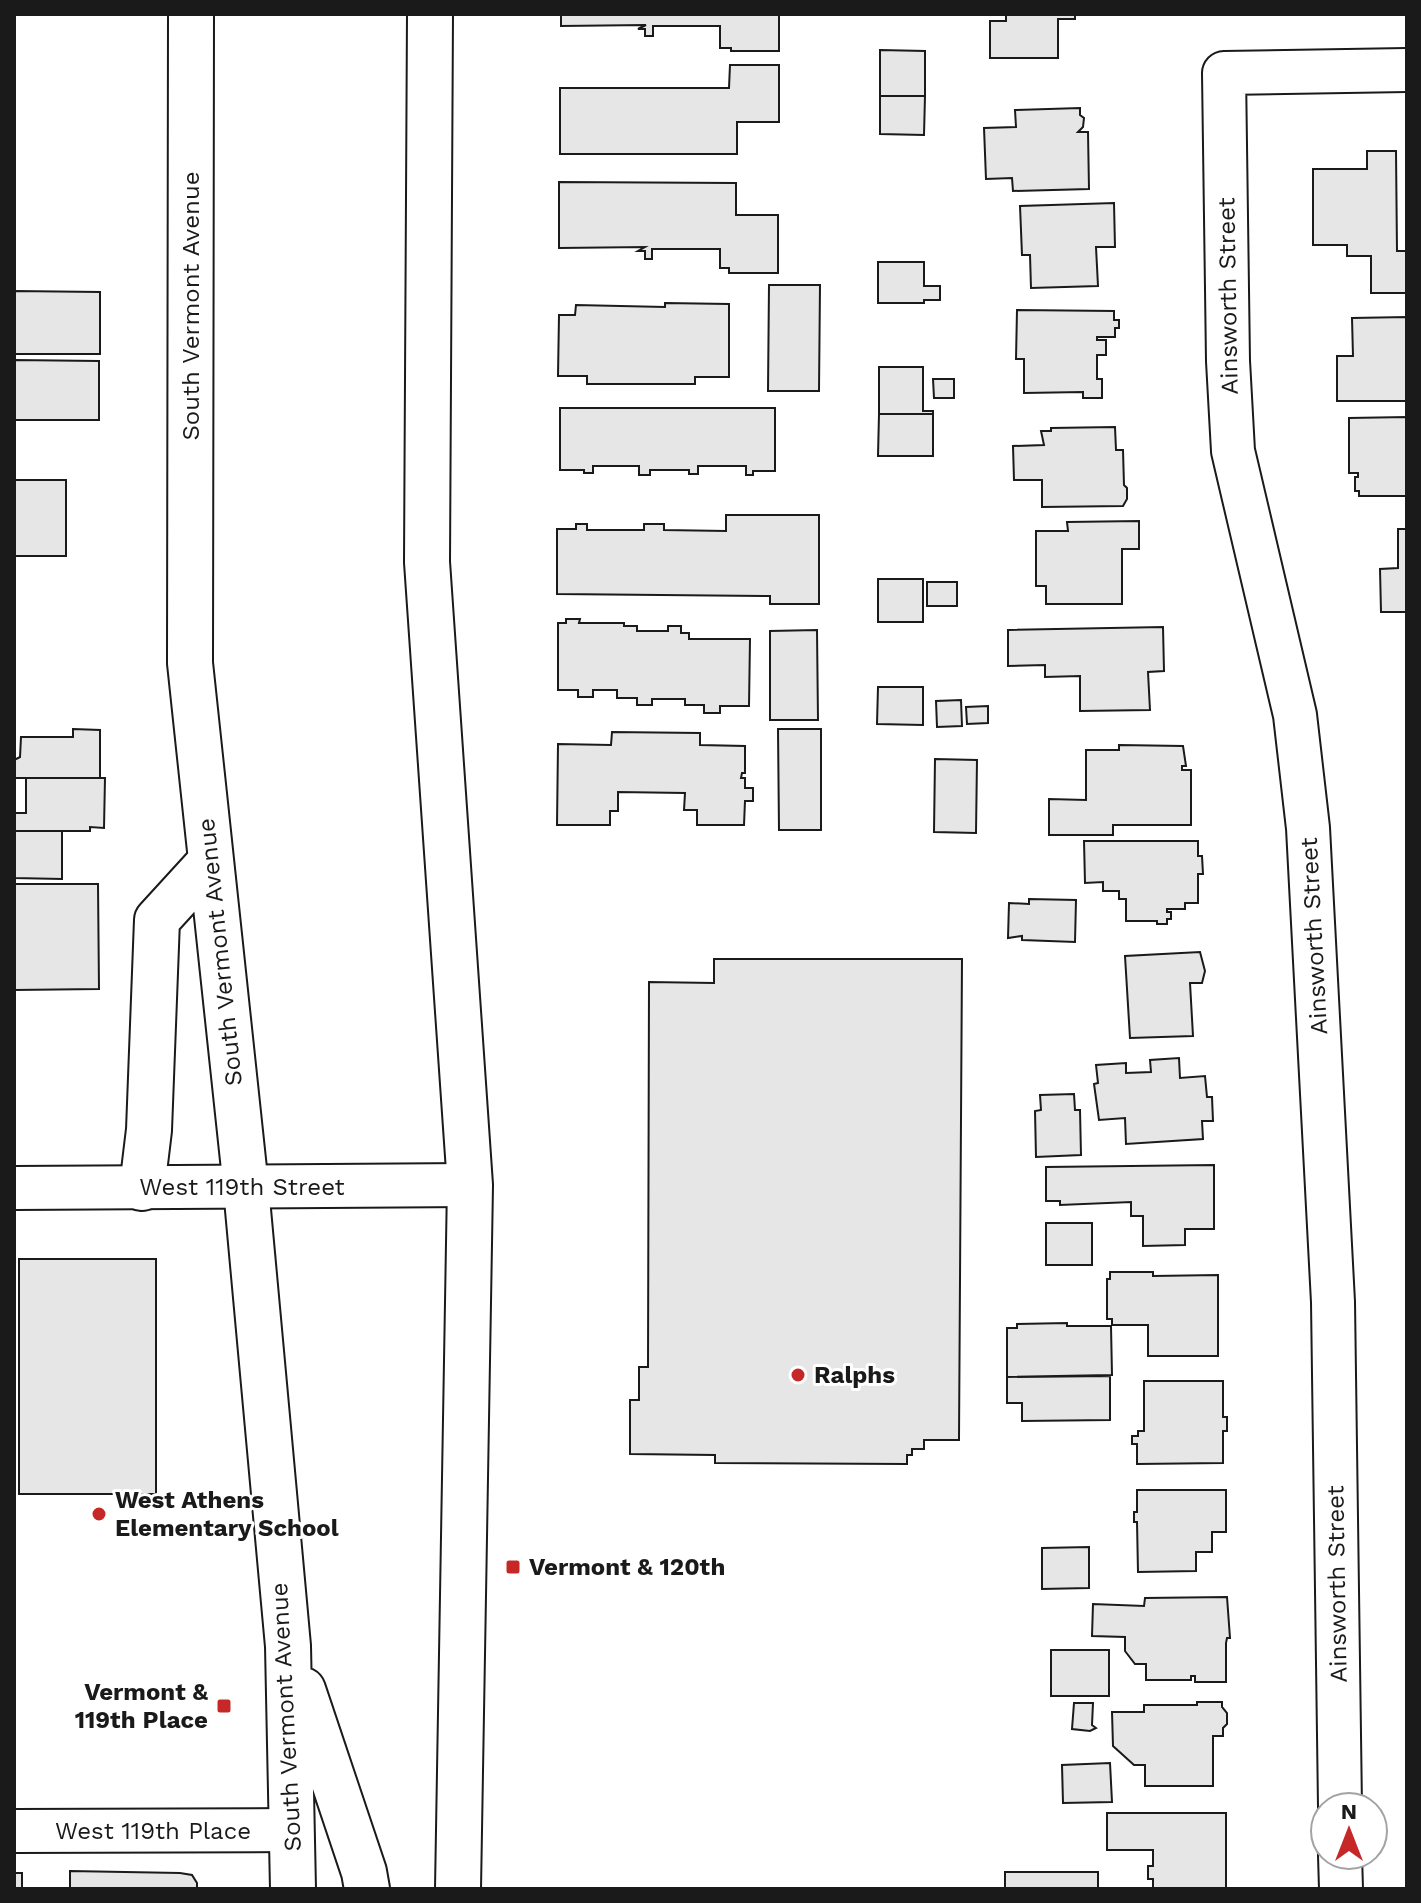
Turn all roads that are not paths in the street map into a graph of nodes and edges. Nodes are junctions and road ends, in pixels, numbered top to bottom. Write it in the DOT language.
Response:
graph roads {
  1 [pos="191,14"];
  2 [pos="430,14"];
  3 [pos="1407,70"];
  4 [pos="210,862"];
  5 [pos="470,1185"];
  6 [pos="14,1188"];
  7 [pos="142,1188"];
  8 [pos="246,1188"];
  9 [pos="288,1646"];
  10 [pos="1340,1791"];
  11 [pos="292,1830"];
  12 [pos="14,1831"];
  13 [pos="293,1889"];
  14 [pos="367,1889"];
  15 [pos="458,1889"];
  1 -- 4 [label="main road, South Vermont Avenue"];
  2 -- 5 [label="main road"];
  3 -- 10 [label="street, Ainsworth Street"];
  4 -- 7 [label="main road"];
  4 -- 8 [label="main road, South Vermont Avenue"];
  5 -- 8 [label="street, West 119th Street"];
  5 -- 15 [label="main road"];
  6 -- 7 [label="street, West 119th Street"];
  7 -- 8 [label="street, West 119th Street"];
  8 -- 9 [label="main road, South Vermont Avenue"];
  9 -- 11 [label="main road, South Vermont Avenue"];
  9 -- 14 [label="main road"];
  11 -- 12 [label="street, West 119th Place"];
  11 -- 13 [label="main road, South Vermont Avenue"];
}
